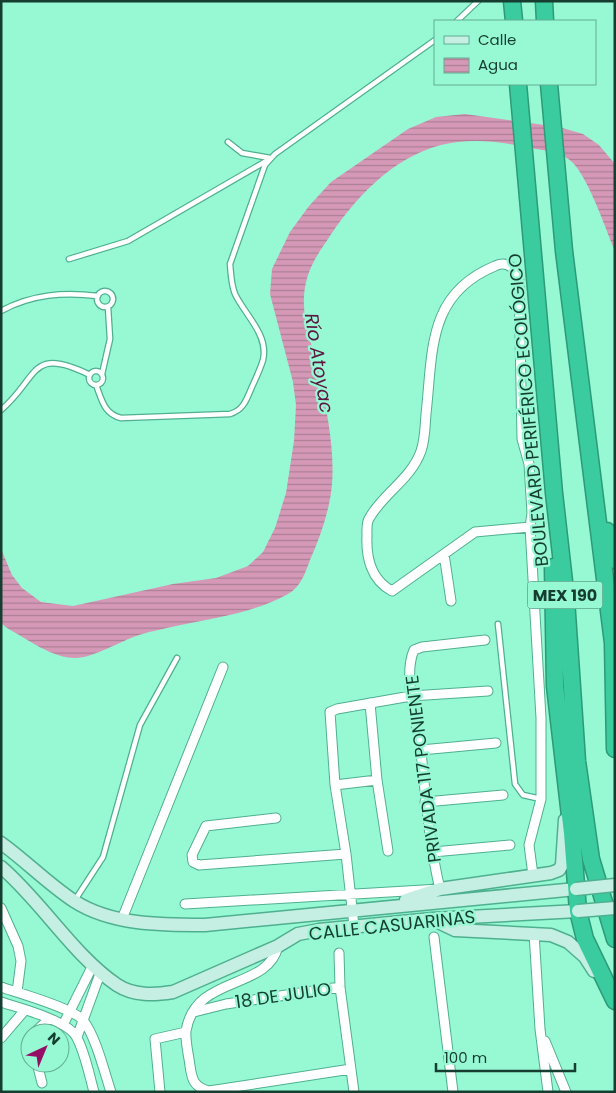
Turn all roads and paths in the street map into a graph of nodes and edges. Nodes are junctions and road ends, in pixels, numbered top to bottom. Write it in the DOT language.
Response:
graph roads {
  1 [pos="478,1"];
  2 [pos="512,1"];
  3 [pos="544,1"];
  4 [pos="458,20"];
  5 [pos="514,20"];
  6 [pos="545,20"];
  7 [pos="434,41"];
  8 [pos="518,85"];
  9 [pos="548,85"];
  10 [pos="228,142"];
  11 [pos="270,158"];
  12 [pos="68,259"];
  13 [pos="98,296"];
  14 [pos="108,307"];
  15 [pos="1,311"];
  16 [pos="102,374"];
  17 [pos="90,375"];
  18 [pos="96,385"];
  19 [pos="1,410"];
  20 [pos="592,484"];
  21 [pos="554,493"];
  22 [pos="530,526"];
  23 [pos="444,554"];
  24 [pos="615,560"];
  25 [pos="451,601"];
  26 [pos="498,624"];
  27 [pos="485,640"];
  28 [pos="177,658"];
  29 [pos="223,668"];
  30 [pos="488,691"];
  31 [pos="411,696"];
  32 [pos="370,703"];
  33 [pos="496,744"];
  34 [pos="615,749"];
  35 [pos="420,750"];
  36 [pos="377,780"];
  37 [pos="335,785"];
  38 [pos="504,795"];
  39 [pos="567,795"];
  40 [pos="541,799"];
  41 [pos="425,802"];
  42 [pos="276,818"];
  43 [pos="1,843"];
  44 [pos="510,845"];
  45 [pos="388,851"];
  46 [pos="1,852"];
  47 [pos="432,852"];
  48 [pos="346,854"];
  49 [pos="17,855"];
  50 [pos="1,867"];
  51 [pos="532,876"];
  52 [pos="615,885"];
  53 [pos="440,889"];
  54 [pos="576,889"];
  55 [pos="351,894"];
  56 [pos="74,901"];
  57 [pos="185,904"];
  58 [pos="387,907"];
  59 [pos="1,908"];
  60 [pos="615,908"];
  61 [pos="352,911"];
  62 [pos="578,911"];
  63 [pos="122,919"];
  64 [pos="434,920"];
  65 [pos="354,926"];
  66 [pos="534,933"];
  67 [pos="434,937"];
  68 [pos="615,939"];
  69 [pos="278,946"];
  70 [pos="339,953"];
  71 [pos="97,968"];
  72 [pos="1,987"];
  73 [pos="340,987"];
  74 [pos="17,992"];
  75 [pos="615,1001"];
  76 [pos="1,1002"];
  77 [pos="25,1010"];
  78 [pos="71,1012"];
  79 [pos="194,1012"];
  80 [pos="48,1020"];
  81 [pos="83,1020"];
  82 [pos="45,1023"];
  83 [pos="57,1023"];
  84 [pos="64,1023"];
  85 [pos="540,1030"];
  86 [pos="70,1031"];
  87 [pos="186,1032"];
  88 [pos="77,1037"];
  89 [pos="1,1038"];
  90 [pos="351,1069"];
  91 [pos="40,1073"];
  92 [pos="42,1083"];
  93 [pos="94,1092"];
  94 [pos="111,1092"];
  95 [pos="160,1092"];
  96 [pos="354,1092"];
  97 [pos="453,1092"];
  98 [pos="548,1092"];
  99 [pos="566,1092"];
  1 -- 4 [label="lane"];
  2 -- 5 [label="highway"];
  3 -- 6 [label="highway"];
  7 -- 11 [label="lane"];
  8 -- 21 [label="highway, BOULEVARD PERIFÉRICO ECOLÓGICO / MEX 190"];
  9 -- 20 [label="highway, MEX 190"];
  10 -- 11 [label="lane"];
  11 -- 12 [label="lane"];
  11 -- 18 [label="lane"];
  13 -- 14 [label="lane"];
  13 -- 14 [label="lane"];
  13 -- 15 [label="lane"];
  14 -- 16 [label="lane"];
  16 -- 17 [label="lane"];
  16 -- 18 [label="lane"];
  17 -- 18 [label="lane"];
  17 -- 19 [label="lane"];
  20 -- 24 [label="highway"];
  20 -- 34 [label="highway, MEX 190"];
  21 -- 39 [label="highway"];
  21 -- 68 [label="highway, BOULEVARD PERIFÉRICO ECOLÓGICO / MEX 190"];
  22 -- 23 [label="street"];
  22 -- 23 [label="street"];
  22 -- 40 [label="street"];
  23 -- 25 [label="street"];
  26 -- 40 [label="lane"];
  27 -- 31 [label="street, PRIVADA 117 PONIENTE"];
  28 -- 56 [label="lane"];
  29 -- 63 [label="street"];
  30 -- 31 [label="street"];
  31 -- 32 [label="street"];
  31 -- 35 [label="street, PRIVADA 117 PONIENTE"];
  32 -- 36 [label="street"];
  32 -- 37 [label="street"];
  33 -- 35 [label="street"];
  35 -- 41 [label="street, PRIVADA 117 PONIENTE"];
  36 -- 37 [label="street"];
  36 -- 45 [label="street"];
  37 -- 48 [label="street"];
  38 -- 41 [label="street"];
  39 -- 51 [label="main road"];
  39 -- 54 [label="highway"];
  40 -- 51 [label="street"];
  41 -- 47 [label="street, PRIVADA 117 PONIENTE"];
  42 -- 48 [label="street"];
  43 -- 49 [label="main road"];
  44 -- 47 [label="street"];
  46 -- 49 [label="main road"];
  47 -- 53 [label="street, PRIVADA 117 PONIENTE"];
  48 -- 55 [label="street"];
  49 -- 56 [label="main road"];
  50 -- 71 [label="main road, CALLE CASUARINAS"];
  51 -- 53 [label="main road"];
  52 -- 54 [label="main road, bridge"];
  53 -- 55 [label="street"];
  53 -- 58 [label="main road"];
  54 -- 58 [label="main road"];
  54 -- 62 [label="highway"];
  55 -- 57 [label="street"];
  55 -- 61 [label="street"];
  56 -- 63 [label="main road"];
  58 -- 61 [label="main road"];
  59 -- 74 [label="street"];
  60 -- 62 [label="main road, CALLE CASUARINAS, bridge"];
  61 -- 63 [label="main road"];
  61 -- 65 [label="street"];
  62 -- 64 [label="main road, CALLE CASUARINAS"];
  62 -- 75 [label="highway"];
  64 -- 65 [label="main road, CALLE CASUARINAS"];
  64 -- 66 [label="main road"];
  65 -- 69 [label="main road, CALLE CASUARINAS"];
  66 -- 75 [label="main road"];
  66 -- 85 [label="street"];
  67 -- 97 [label="street"];
  69 -- 71 [label="main road, CALLE CASUARINAS"];
  69 -- 79 [label="street"];
  70 -- 73 [label="street"];
  71 -- 78 [label="street"];
  71 -- 81 [label="street"];
  72 -- 74 [label="street"];
  73 -- 79 [label="street, 18 DE JULIO"];
  73 -- 90 [label="street"];
  74 -- 78 [label="street"];
  76 -- 77 [label="street"];
  77 -- 80 [label="street"];
  77 -- 89 [label="street"];
  78 -- 81 [label="street"];
  78 -- 84 [label="street"];
  79 -- 87 [label="street"];
  80 -- 82 [label="street"];
  80 -- 83 [label="street"];
  81 -- 88 [label="street"];
  81 -- 94 [label="street"];
  85 -- 98 [label="street"];
  85 -- 99 [label="street"];
  86 -- 88 [label="street"];
  87 -- 90 [label="street"];
  87 -- 95 [label="street"];
  88 -- 93 [label="street"];
  90 -- 96 [label="street"];
  91 -- 92 [label="street"];
}
